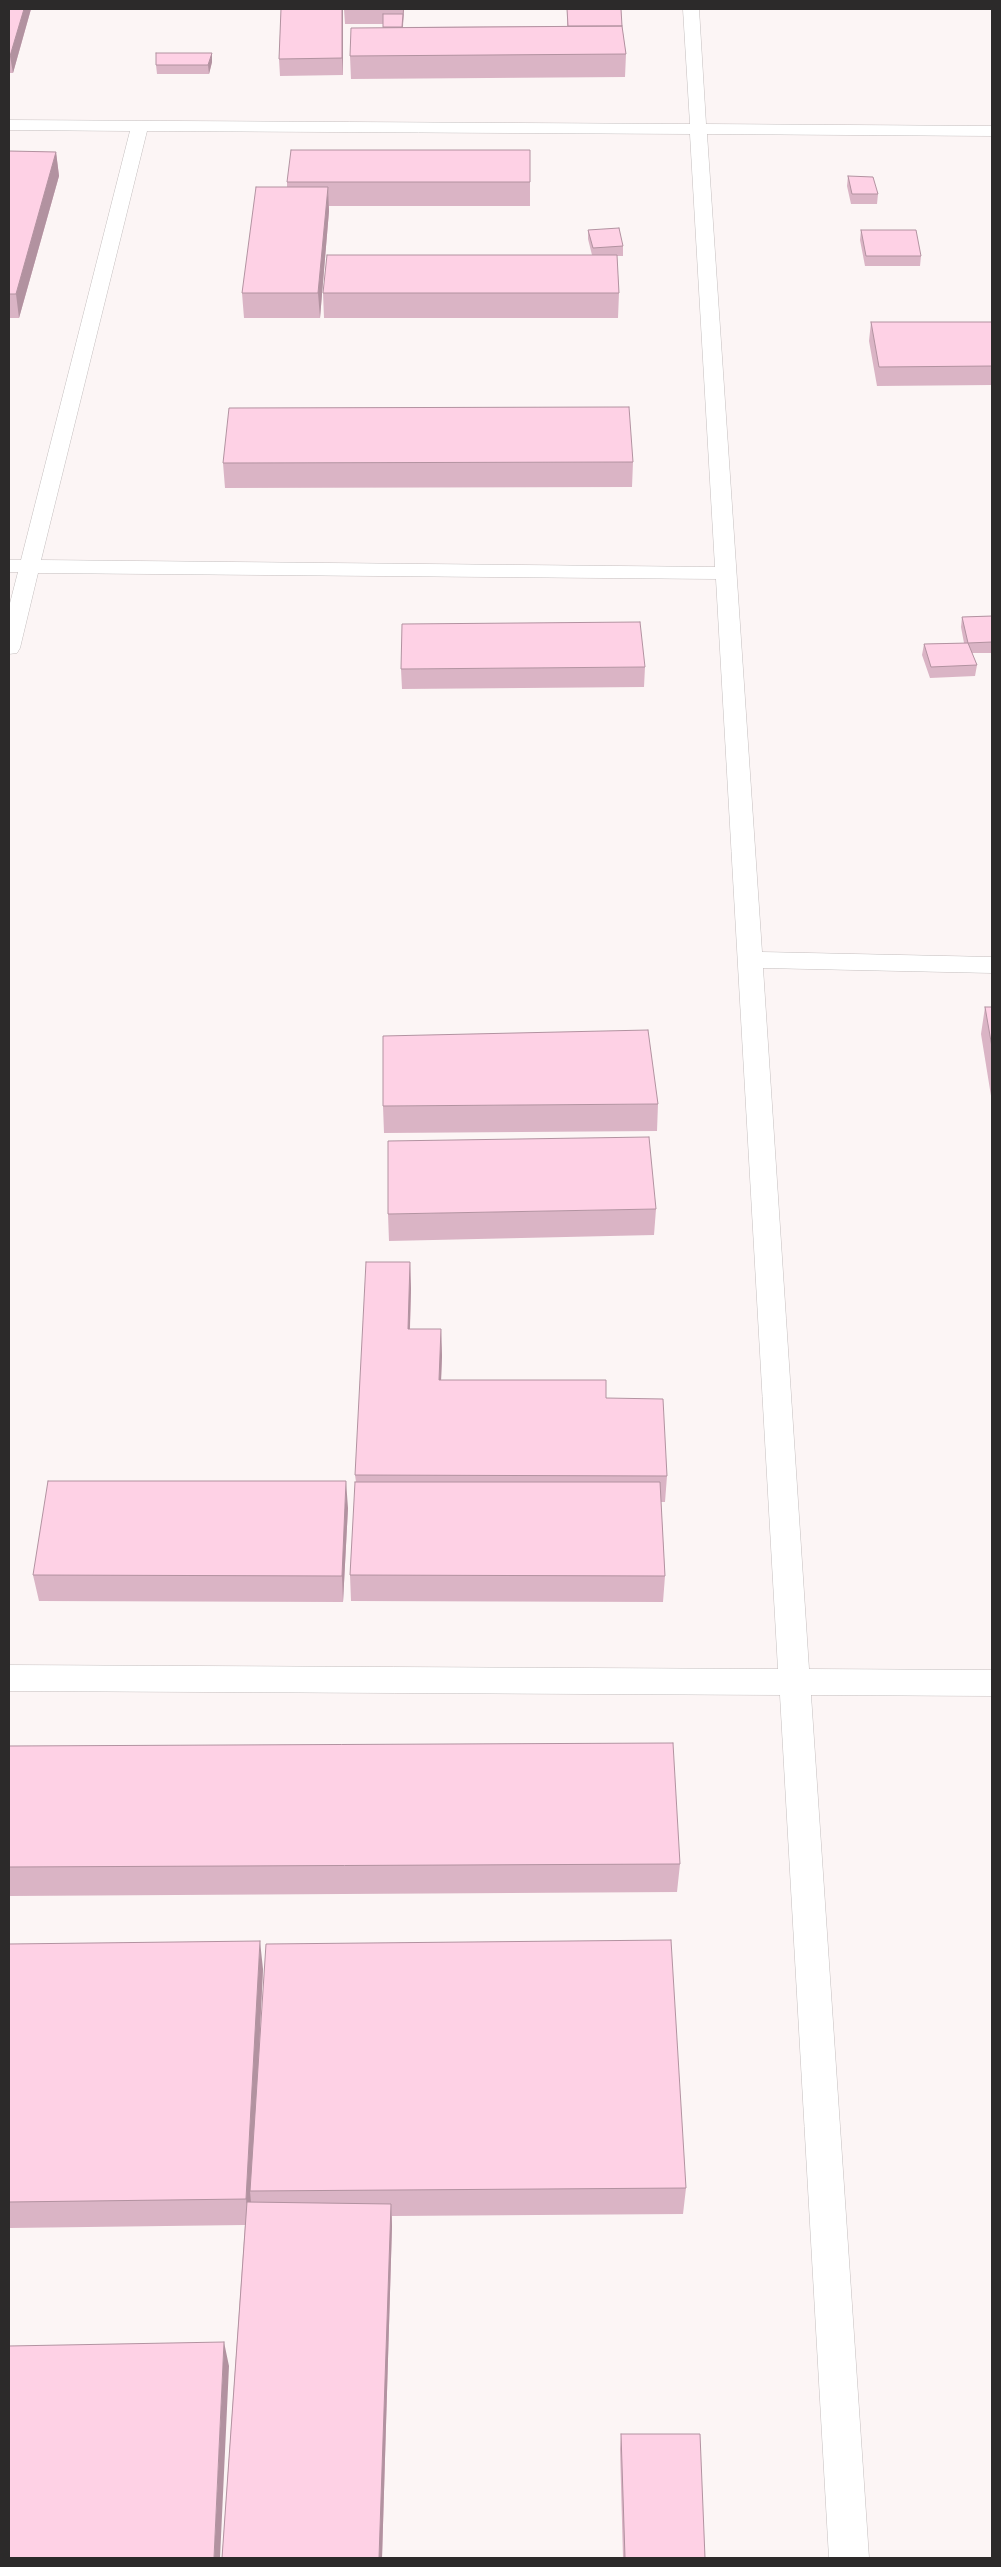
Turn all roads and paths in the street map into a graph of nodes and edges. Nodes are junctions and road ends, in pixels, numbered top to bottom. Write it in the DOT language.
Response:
graph roads {
  1 [pos="691,9"];
  2 [pos="9,125"];
  3 [pos="140,126"];
  4 [pos="699,129"];
  5 [pos="992,130"];
  6 [pos="9,566"];
  7 [pos="30,566"];
  8 [pos="726,573"];
  9 [pos="9,648"];
  10 [pos="750,960"];
  11 [pos="992,965"];
  12 [pos="9,1678"];
  13 [pos="795,1682"];
  14 [pos="992,1682"];
  15 [pos="849,2558"];
  1 -- 4 [label="street"];
  2 -- 3 [label="street"];
  3 -- 4 [label="street"];
  3 -- 7 [label="street"];
  4 -- 5 [label="street"];
  4 -- 8 [label="street"];
  6 -- 7 [label="street"];
  7 -- 8 [label="street"];
  7 -- 9 [label="street"];
  8 -- 10 [label="street"];
  10 -- 11 [label="street"];
  10 -- 13 [label="street"];
  12 -- 13 [label="street"];
  13 -- 14 [label="street"];
  13 -- 15 [label="street"];
}
